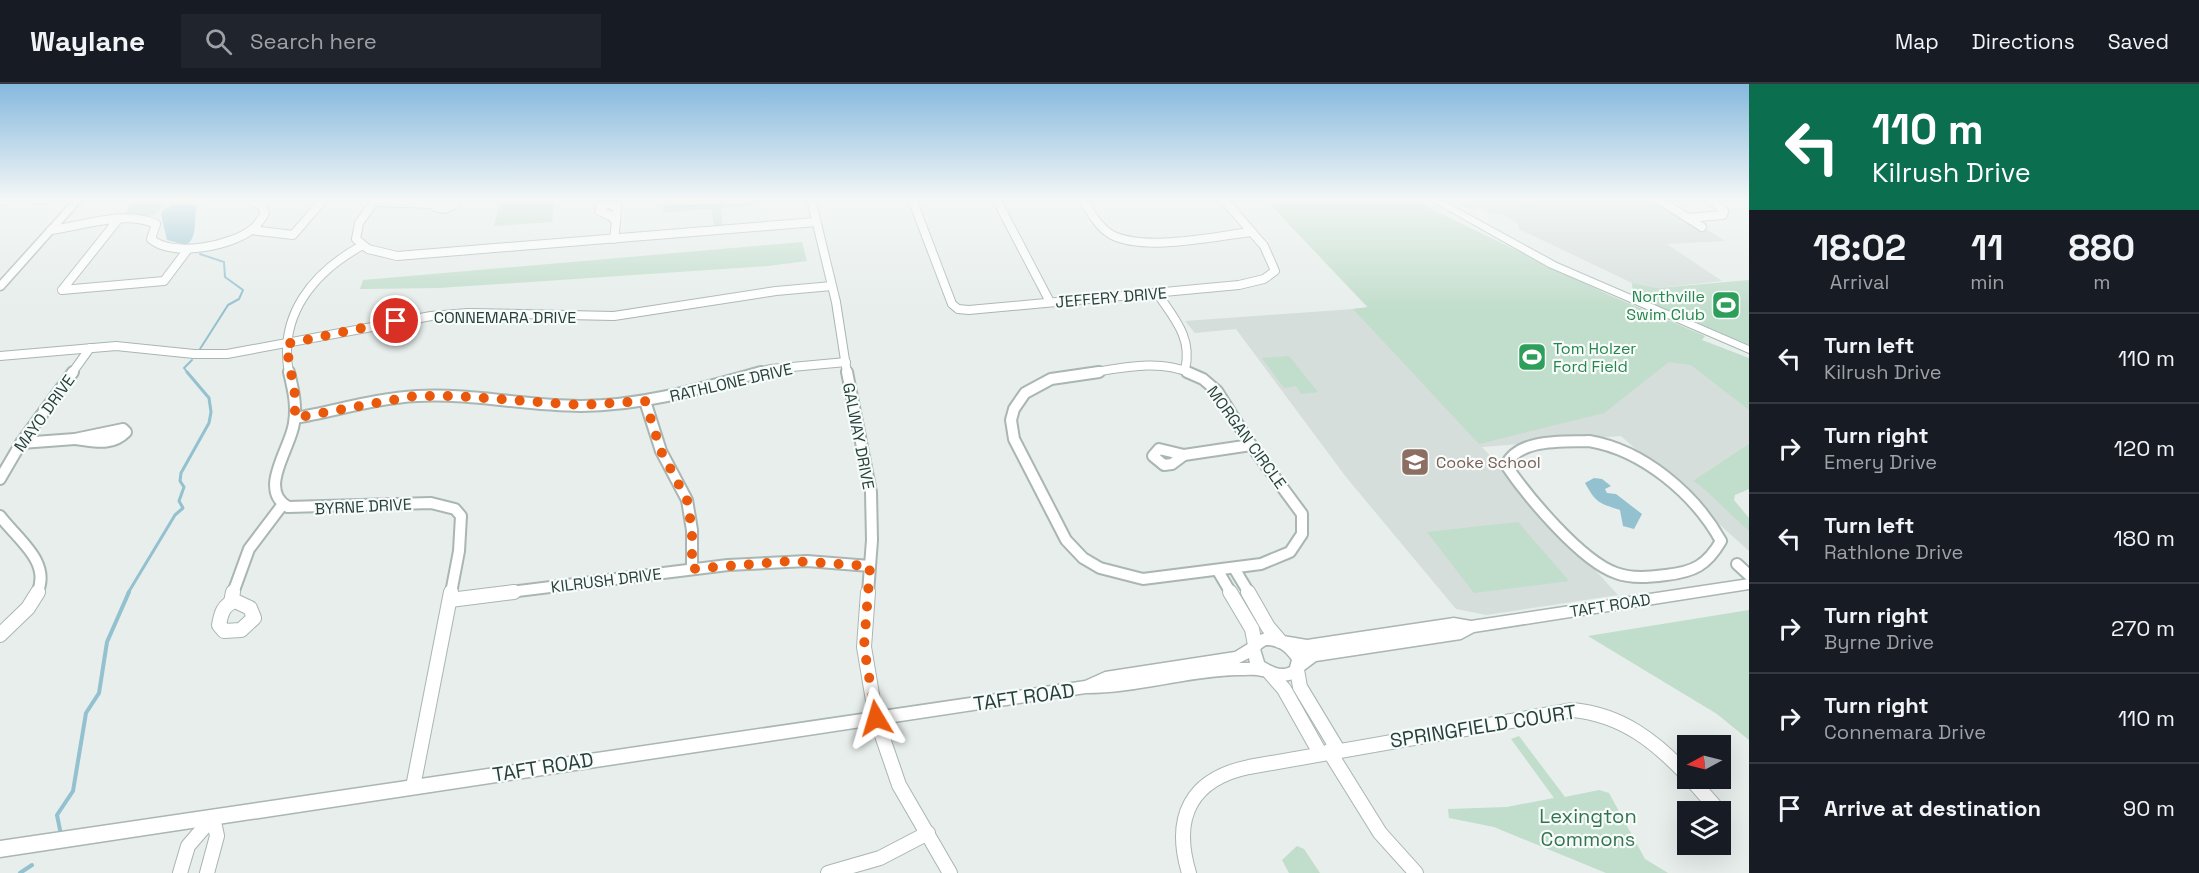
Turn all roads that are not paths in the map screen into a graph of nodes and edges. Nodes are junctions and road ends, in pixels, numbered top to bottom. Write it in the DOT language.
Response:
graph roads {
  1 [pos="46,236"];
  2 [pos="105,236"];
  3 [pos="154,236"];
  4 [pos="236,236"];
  5 [pos="356,236"];
  6 [pos="614,236"];
  7 [pos="652,236"];
  8 [pos="819,236"];
  9 [pos="926,236"];
  10 [pos="1015,236"];
  11 [pos="1117,236"];
  12 [pos="1208,236"];
  13 [pos="1255,236"];
  14 [pos="1500,236"];
  15 [pos="614,239"];
  16 [pos="361,246"];
  17 [pos="188,249"];
  18 [pos="832,286"];
  19 [pos="0,287"];
  20 [pos="1157,293"];
  21 [pos="1050,302"];
  22 [pos="286,344"];
  23 [pos="90,348"];
  24 [pos="1749,350"];
  25 [pos="0,356"];
  26 [pos="846,362"];
  27 [pos="1185,370"];
  28 [pos="645,401"];
  29 [pos="295,418"];
  30 [pos="75,439"];
  31 [pos="21,443"];
  32 [pos="1251,445"];
  33 [pos="1184,455"];
  34 [pos="0,479"];
  35 [pos="283,504"];
  36 [pos="0,516"];
  37 [pos="1722,541"];
  38 [pos="1737,564"];
  39 [pos="870,566"];
  40 [pos="1234,568"];
  41 [pos="692,569"];
  42 [pos="1218,571"];
  43 [pos="1749,575"];
  44 [pos="1749,584"];
  45 [pos="450,600"];
  46 [pos="231,602"];
  47 [pos="1471,627"];
  48 [pos="0,635"];
  49 [pos="1283,642"];
  50 [pos="1254,647"];
  51 [pos="1298,668"];
  52 [pos="1267,671"];
  53 [pos="1086,687"];
  54 [pos="876,718"];
  55 [pos="1329,751"];
  56 [pos="1677,764"];
  57 [pos="413,787"];
  58 [pos="1700,789"];
  59 [pos="1711,801"];
  60 [pos="213,817"];
  61 [pos="928,833"];
  62 [pos="0,849"];
  63 [pos="180,873"];
  64 [pos="207,873"];
  65 [pos="828,873"];
  66 [pos="950,873"];
  67 [pos="1189,873"];
  68 [pos="1416,873"];
  1 -- 19 [label="street"];
  2 -- 17 [label="street"];
  3 -- 17 [label="street"];
  4 -- 17 [label="street"];
  5 -- 16 [label="street"];
  6 -- 15 [label="street"];
  7 -- 15 [label="street"];
  8 -- 18 [label="street, GALWAY DRIVE"];
  9 -- 21 [label="street, JEFFERY DRIVE"];
  10 -- 21 [label="street"];
  11 -- 12 [label="street"];
  13 -- 20 [label="street, JEFFERY DRIVE"];
  14 -- 24 [label="main road"];
  15 -- 16 [label="street"];
  16 -- 22 [label="street"];
  18 -- 22 [label="street, CONNEMARA DRIVE"];
  18 -- 26 [label="street, GALWAY DRIVE"];
  20 -- 21 [label="street, JEFFERY DRIVE"];
  20 -- 27 [label="street"];
  22 -- 23 [label="street, CONNEMARA DRIVE"];
  22 -- 29 [label="street"];
  23 -- 25 [label="street, CONNEMARA DRIVE"];
  23 -- 31 [label="street, MAYO DRIVE"];
  26 -- 28 [label="street, RATHLONE DRIVE"];
  26 -- 39 [label="street, GALWAY DRIVE"];
  27 -- 32 [label="street, MORGAN CIRCLE"];
  27 -- 42 [label="street, MORGAN CIRCLE"];
  28 -- 29 [label="street, RATHLONE DRIVE"];
  28 -- 41 [label="street"];
  29 -- 35 [label="street"];
  30 -- 31 [label="street"];
  31 -- 34 [label="street, MAYO DRIVE"];
  32 -- 33 [label="street"];
  32 -- 40 [label="street, MORGAN CIRCLE"];
  35 -- 45 [label="street, BYRNE DRIVE"];
  35 -- 46 [label="street"];
  36 -- 48 [label="street"];
  37 -- 37 [label="street"];
  38 -- 43 [label="street"];
  39 -- 41 [label="street, KILRUSH DRIVE"];
  39 -- 54 [label="street, GALWAY DRIVE"];
  40 -- 42 [label="street, MORGAN CIRCLE"];
  40 -- 49 [label="street"];
  41 -- 45 [label="street, KILRUSH DRIVE"];
  42 -- 50 [label="street"];
  44 -- 47 [label="street, TAFT ROAD"];
  45 -- 57 [label="street, BYRNE DRIVE"];
  47 -- 49 [label="street, TAFT ROAD"];
  47 -- 51 [label="street, TAFT ROAD"];
  49 -- 50 [label="street"];
  49 -- 51 [label="street"];
  50 -- 52 [label="street"];
  50 -- 53 [label="street, TAFT ROAD"];
  51 -- 52 [label="street"];
  51 -- 55 [label="street"];
  52 -- 53 [label="street, TAFT ROAD"];
  52 -- 55 [label="street"];
  53 -- 54 [label="street, TAFT ROAD"];
  54 -- 57 [label="street, TAFT ROAD"];
  54 -- 61 [label="street, GALWAY DRIVE"];
  55 -- 56 [label="street, SPRINGFIELD COURT"];
  55 -- 67 [label="street, SPRINGFIELD COURT"];
  55 -- 68 [label="street"];
  57 -- 60 [label="street, TAFT ROAD"];
  58 -- 59 [label="street, SPRINGFIELD COURT"];
  60 -- 62 [label="street, TAFT ROAD"];
  60 -- 63 [label="street"];
  60 -- 64 [label="street"];
  61 -- 65 [label="street"];
  61 -- 66 [label="street, GALWAY DRIVE"];
}
